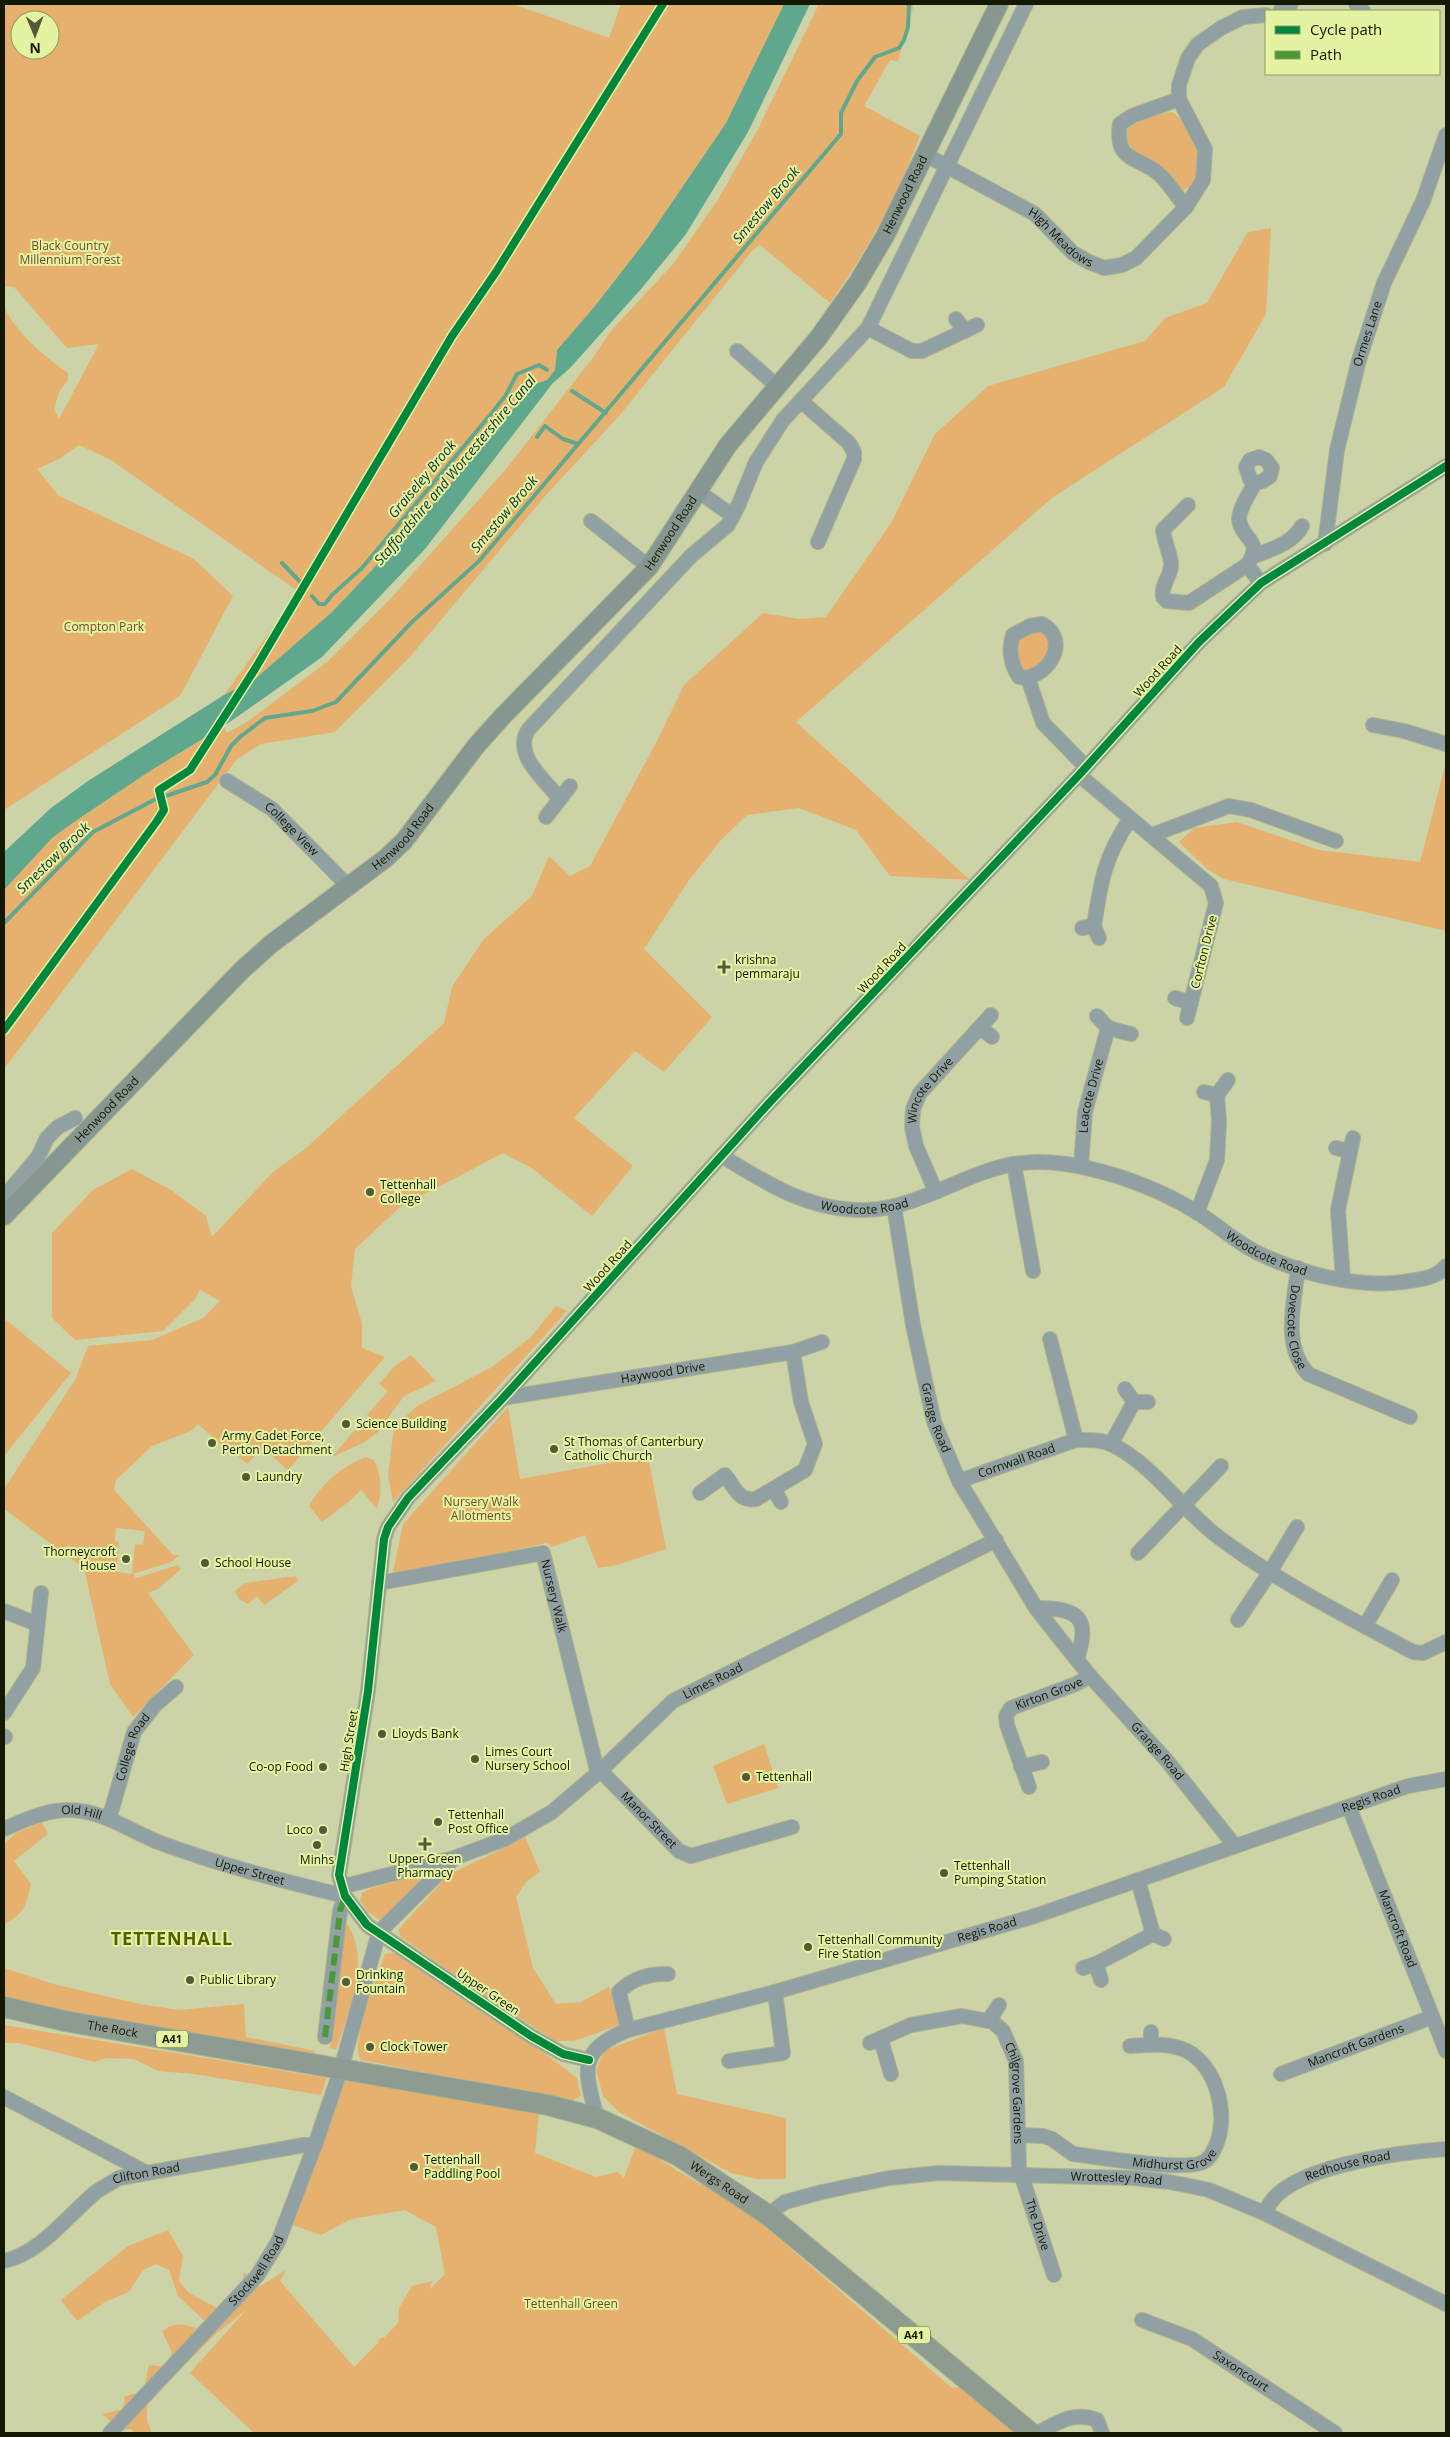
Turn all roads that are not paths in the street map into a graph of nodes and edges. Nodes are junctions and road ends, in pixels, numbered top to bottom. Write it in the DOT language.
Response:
graph roads {
  1 [pos="999,4"];
  2 [pos="1026,4"];
  3 [pos="1265,15"];
  4 [pos="1179,99"];
  5 [pos="1446,135"];
  6 [pos="926,154"];
  7 [pos="947,164"];
  8 [pos="1186,207"];
  9 [pos="956,319"];
  10 [pos="868,328"];
  11 [pos="737,351"];
  12 [pos="778,387"];
  13 [pos="801,401"];
  14 [pos="1446,466"];
  15 [pos="1255,483"];
  16 [pos="699,492"];
  17 [pos="1188,505"];
  18 [pos="733,516"];
  19 [pos="591,521"];
  20 [pos="1302,526"];
  21 [pos="818,542"];
  22 [pos="1325,544"];
  23 [pos="1250,560"];
  24 [pos="649,567"];
  25 [pos="1261,583"];
  26 [pos="1028,678"];
  27 [pos="1373,725"];
  28 [pos="1446,744"];
  29 [pos="1083,771"];
  30 [pos="227,781"];
  31 [pos="570,786"];
  32 [pos="559,798"];
  33 [pos="546,817"];
  34 [pos="1130,819"];
  35 [pos="1152,835"];
  36 [pos="1336,841"];
  37 [pos="349,887"];
  38 [pos="1091,930"];
  39 [pos="1175,998"];
  40 [pos="1191,1003"];
  41 [pos="991,1015"];
  42 [pos="1097,1016"];
  43 [pos="1187,1018"];
  44 [pos="1108,1028"];
  45 [pos="1130,1034"];
  46 [pos="1228,1080"];
  47 [pos="75,1118"];
  48 [pos="58,1126"];
  49 [pos="1353,1138"];
  50 [pos="72,1145"];
  51 [pos="722,1156"];
  52 [pos="1014,1164"];
  53 [pos="1081,1166"];
  54 [pos="936,1192"];
  55 [pos="4,1197"];
  56 [pos="894,1206"];
  57 [pos="1197,1213"];
  58 [pos="4,1216"];
  59 [pos="1446,1266"];
  60 [pos="1298,1268"];
  61 [pos="1033,1271"];
  62 [pos="1343,1280"];
  63 [pos="1050,1340"];
  64 [pos="822,1342"];
  65 [pos="793,1352"];
  66 [pos="1125,1389"];
  67 [pos="503,1398"];
  68 [pos="1134,1402"];
  69 [pos="1148,1402"];
  70 [pos="1404,1410"];
  71 [pos="1076,1440"];
  72 [pos="1111,1444"];
  73 [pos="1224,1465"];
  74 [pos="959,1481"];
  75 [pos="774,1489"];
  76 [pos="700,1493"];
  77 [pos="781,1502"];
  78 [pos="1183,1506"];
  79 [pos="1298,1525"];
  80 [pos="384,1539"];
  81 [pos="996,1540"];
  82 [pos="1138,1553"];
  83 [pos="1270,1572"];
  84 [pos="1392,1580"];
  85 [pos="379,1583"];
  86 [pos="41,1593"];
  87 [pos="1036,1608"];
  88 [pos="4,1611"];
  89 [pos="1238,1620"];
  90 [pos="37,1624"];
  91 [pos="1365,1626"];
  92 [pos="1446,1642"];
  93 [pos="1077,1659"];
  94 [pos="1090,1676"];
  95 [pos="176,1687"];
  96 [pos="4,1713"];
  97 [pos="1042,1762"];
  98 [pos="1021,1767"];
  99 [pos="600,1771"];
  100 [pos="1446,1779"];
  101 [pos="1029,1786"];
  102 [pos="1349,1808"];
  103 [pos="109,1819"];
  104 [pos="792,1827"];
  105 [pos="4,1830"];
  106 [pos="157,1841"];
  107 [pos="1235,1846"];
  108 [pos="454,1858"];
  109 [pos="1138,1880"];
  110 [pos="343,1891"];
  111 [pos="379,1932"];
  112 [pos="668,1974"];
  113 [pos="1101,1980"];
  114 [pos="775,1992"];
  115 [pos="999,2005"];
  116 [pos="4,2007"];
  117 [pos="1432,2017"];
  118 [pos="989,2020"];
  119 [pos="628,2030"];
  120 [pos="325,2037"];
  121 [pos="1130,2046"];
  122 [pos="1446,2051"];
  123 [pos="589,2060"];
  124 [pos="729,2061"];
  125 [pos="341,2069"];
  126 [pos="891,2074"];
  127 [pos="1280,2074"];
  128 [pos="4,2097"];
  129 [pos="597,2118"];
  130 [pos="1018,2135"];
  131 [pos="315,2144"];
  132 [pos="1446,2150"];
  133 [pos="147,2173"];
  134 [pos="1021,2176"];
  135 [pos="1264,2213"];
  136 [pos="768,2215"];
  137 [pos="4,2261"];
  138 [pos="1054,2275"];
  139 [pos="1446,2304"];
  140 [pos="1142,2320"];
  141 [pos="110,2433"];
  142 [pos="1032,2433"];
  143 [pos="1038,2433"];
  144 [pos="1102,2433"];
  145 [pos="1335,2433"];
  1 -- 6 [label="main road, Henwood Road"];
  2 -- 7 [label="street, Henwood Road"];
  3 -- 4 [label="street"];
  4 -- 8 [label="street, High Meadows"];
  4 -- 8 [label="street"];
  5 -- 22 [label="street, Ormes Lane"];
  6 -- 7 [label="street, High Meadows"];
  6 -- 12 [label="main road, Henwood Road"];
  7 -- 8 [label="street, High Meadows"];
  7 -- 10 [label="street, Henwood Road"];
  9 -- 10 [label="street"];
  10 -- 13 [label="street, Henwood Road"];
  11 -- 12 [label="street"];
  12 -- 16 [label="main road, Henwood Road"];
  13 -- 18 [label="street, Henwood Road"];
  13 -- 21 [label="street"];
  14 -- 22 [label="street, Wood Road"];
  15 -- 23 [label="street"];
  16 -- 18 [label="street, Henwood Road"];
  16 -- 24 [label="main road, Henwood Road"];
  17 -- 23 [label="street"];
  18 -- 32 [label="street, Henwood Road"];
  19 -- 24 [label="street"];
  20 -- 23 [label="street"];
  22 -- 25 [label="street, Wood Road"];
  23 -- 25 [label="street"];
  24 -- 37 [label="main road, Henwood Road"];
  25 -- 29 [label="street, Wood Road"];
  26 -- 29 [label="street, Corfton Drive"];
  27 -- 28 [label="street"];
  29 -- 34 [label="street, Corfton Drive"];
  29 -- 51 [label="street, Wood Road"];
  30 -- 37 [label="street, College View"];
  31 -- 32 [label="street"];
  32 -- 33 [label="street"];
  34 -- 35 [label="street, Corfton Drive"];
  34 -- 38 [label="street"];
  35 -- 36 [label="street"];
  35 -- 40 [label="street, Corfton Drive"];
  37 -- 50 [label="main road, Henwood Road"];
  39 -- 40 [label="street, Corfton Drive"];
  40 -- 43 [label="street, Corfton Drive"];
  41 -- 54 [label="street, Wincote Drive"];
  42 -- 44 [label="street"];
  44 -- 45 [label="street"];
  44 -- 53 [label="street, Leacote Drive"];
  46 -- 57 [label="street"];
  47 -- 48 [label="street, Henwood Road"];
  48 -- 50 [label="street, Henwood Road"];
  48 -- 55 [label="street, Henwood Road"];
  49 -- 62 [label="street"];
  50 -- 58 [label="main road, Henwood Road"];
  51 -- 56 [label="street, Woodcote Road"];
  51 -- 67 [label="street, Wood Road"];
  52 -- 53 [label="street, Woodcote Road"];
  52 -- 54 [label="street, Woodcote Road"];
  52 -- 61 [label="street"];
  53 -- 57 [label="street, Woodcote Road"];
  54 -- 56 [label="street, Woodcote Road"];
  56 -- 74 [label="street, Grange Road"];
  57 -- 60 [label="street, Woodcote Road"];
  59 -- 62 [label="street, Woodcote Road"];
  60 -- 62 [label="street, Woodcote Road"];
  60 -- 70 [label="street, Dovecote Close"];
  63 -- 71 [label="street"];
  64 -- 65 [label="street, Haywood Drive"];
  65 -- 67 [label="street, Haywood Drive"];
  65 -- 75 [label="street"];
  66 -- 68 [label="street"];
  67 -- 80 [label="street, Wood Road"];
  68 -- 69 [label="street"];
  68 -- 72 [label="street"];
  71 -- 72 [label="street, Cornwall Road"];
  71 -- 74 [label="street, Cornwall Road"];
  72 -- 78 [label="street, Cornwall Road"];
  73 -- 78 [label="street"];
  74 -- 81 [label="street, Grange Road"];
  75 -- 76 [label="street"];
  75 -- 77 [label="street"];
  78 -- 82 [label="street"];
  78 -- 83 [label="street, Cornwall Road"];
  79 -- 83 [label="street"];
  80 -- 85 [label="street, High Street"];
  81 -- 87 [label="street, Grange Road"];
  81 -- 99 [label="street, Limes Road"];
  83 -- 89 [label="street"];
  83 -- 91 [label="street, Cornwall Road"];
  84 -- 91 [label="street"];
  85 -- 99 [label="street, Nursery Walk"];
  85 -- 110 [label="street, High Street"];
  86 -- 90 [label="street"];
  87 -- 93 [label="street, Grange Road"];
  87 -- 93 [label="street"];
  88 -- 90 [label="street"];
  90 -- 96 [label="street"];
  91 -- 92 [label="street, Cornwall Road"];
  93 -- 94 [label="street, Grange Road"];
  94 -- 98 [label="street, Kirton Grove"];
  94 -- 107 [label="street, Grange Road"];
  95 -- 103 [label="street, College Road"];
  97 -- 98 [label="street"];
  98 -- 101 [label="street, Kirton Grove"];
  99 -- 104 [label="street, Manor Street"];
  99 -- 108 [label="street, Limes Road"];
  100 -- 102 [label="street, Regis Road"];
  102 -- 107 [label="street, Regis Road"];
  102 -- 117 [label="street, Mancroft Road"];
  103 -- 105 [label="street, Old Hill"];
  103 -- 106 [label="street, Old Hill"];
  106 -- 110 [label="street, Upper Street"];
  107 -- 109 [label="street, Regis Road"];
  108 -- 110 [label="street, Limes Road"];
  108 -- 111 [label="street, Limes Road"];
  109 -- 113 [label="street"];
  109 -- 114 [label="street, Regis Road"];
  110 -- 111 [label="street"];
  110 -- 120 [label="street"];
  111 -- 123 [label="street, Upper Green"];
  111 -- 125 [label="street"];
  112 -- 119 [label="street"];
  114 -- 119 [label="street, Regis Road"];
  114 -- 124 [label="street"];
  115 -- 118 [label="street"];
  116 -- 125 [label="highway, The Rock / A41"];
  117 -- 122 [label="street, Mancroft Road"];
  117 -- 127 [label="street, Mancroft Gardens"];
  118 -- 126 [label="street"];
  118 -- 130 [label="street, Chilgrove Gardens"];
  119 -- 123 [label="street, Regis Road"];
  121 -- 130 [label="street, Midhurst Grove"];
  123 -- 129 [label="street"];
  125 -- 129 [label="highway, Wergs Road / A41"];
  125 -- 131 [label="street, Stockwell Road"];
  128 -- 133 [label="street"];
  129 -- 136 [label="highway, Wergs Road / A41"];
  130 -- 134 [label="street, Chilgrove Gardens"];
  131 -- 133 [label="street, Clifton Road"];
  131 -- 141 [label="street, Stockwell Road"];
  132 -- 135 [label="street, Redhouse Road"];
  133 -- 137 [label="street, Clifton Road"];
  134 -- 135 [label="street, Wrottesley Road"];
  134 -- 136 [label="street, Wrottesley Road"];
  134 -- 138 [label="street, The Drive"];
  135 -- 139 [label="street, Wrottesley Road"];
  136 -- 142 [label="highway, Wergs Road / A41"];
  140 -- 145 [label="street, Saxoncourt"];
  143 -- 144 [label="street"];
}
